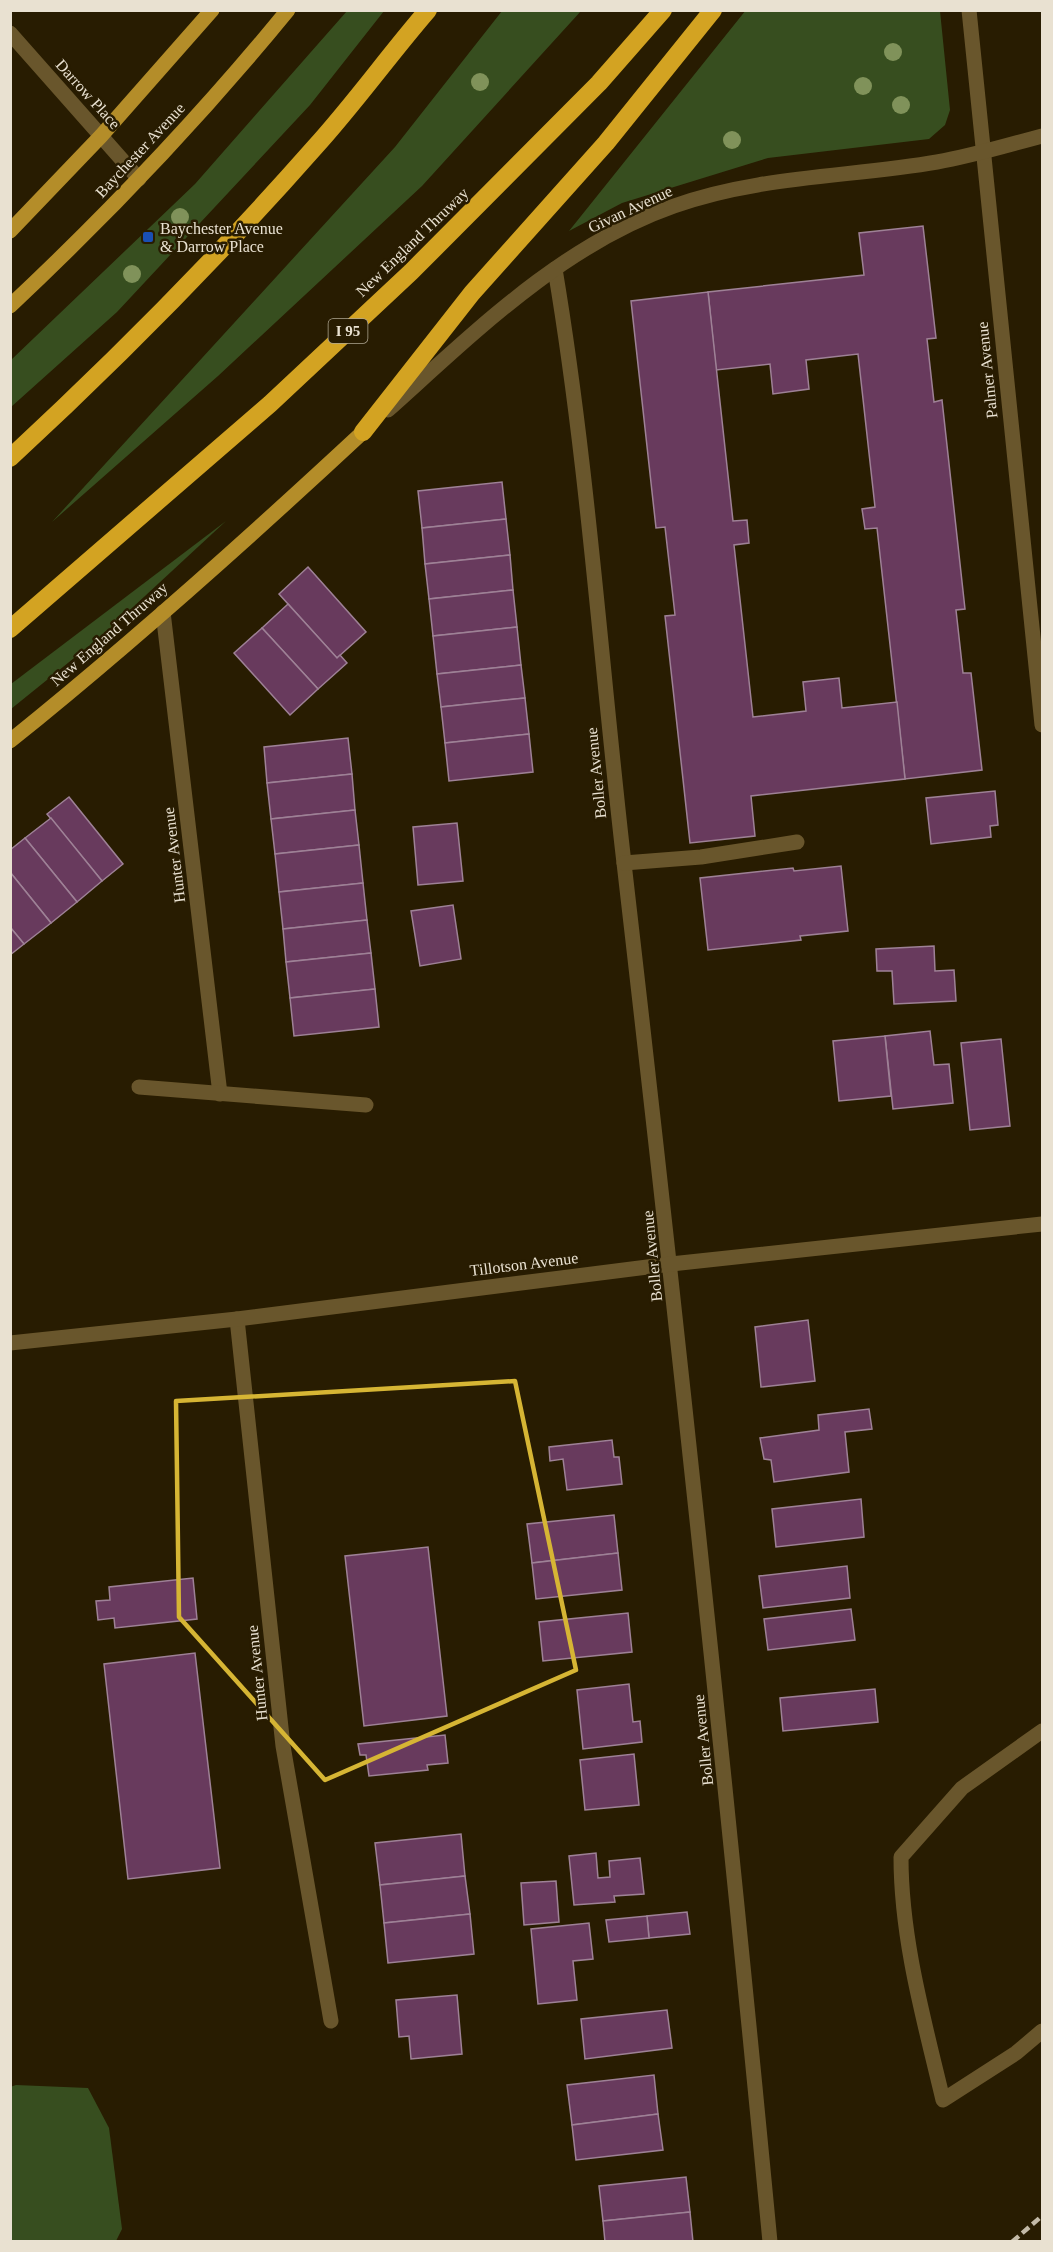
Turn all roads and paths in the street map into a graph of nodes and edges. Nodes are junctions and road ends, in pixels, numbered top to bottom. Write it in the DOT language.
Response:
graph roads {
  1 [pos="212,10"];
  2 [pos="288,10"];
  3 [pos="428,10"];
  4 [pos="663,10"];
  5 [pos="713,10"];
  6 [pos="969,10"];
  7 [pos="10,33"];
  8 [pos="101,136"];
  9 [pos="1042,136"];
  10 [pos="983,151"];
  11 [pos="139,179"];
  12 [pos="10,231"];
  13 [pos="555,269"];
  14 [pos="10,306"];
  15 [pos="363,432"];
  16 [pos="10,458"];
  17 [pos="163,612"];
  18 [pos="10,629"];
  19 [pos="1042,726"];
  20 [pos="10,741"];
  21 [pos="797,842"];
  22 [pos="624,863"];
  23 [pos="139,1087"];
  24 [pos="220,1094"];
  25 [pos="366,1106"];
  26 [pos="1042,1224"];
  27 [pos="671,1264"];
  28 [pos="237,1319"];
  29 [pos="10,1343"];
  30 [pos="1042,1731"];
  31 [pos="331,2021"];
  32 [pos="1042,2031"];
  33 [pos="770,2241"];
  1 -- 8 [label="main road"];
  2 -- 11 [label="main road, Baychester Avenue"];
  3 -- 16 [label="highway"];
  4 -- 18 [label="highway, New England Thruway / I 95"];
  5 -- 15 [label="highway"];
  6 -- 10 [label="street, Palmer Avenue"];
  7 -- 8 [label="street, Darrow Place"];
  8 -- 11 [label="street, Darrow Place"];
  8 -- 12 [label="main road"];
  9 -- 10 [label="street, Givan Avenue"];
  10 -- 13 [label="street, Givan Avenue"];
  10 -- 19 [label="street, Palmer Avenue"];
  11 -- 14 [label="main road, Baychester Avenue"];
  13 -- 15 [label="street, Givan Avenue"];
  13 -- 22 [label="street, Boller Avenue"];
  15 -- 17 [label="main road, New England Thruway"];
  17 -- 20 [label="main road, New England Thruway"];
  17 -- 24 [label="street, Hunter Avenue"];
  21 -- 22 [label="street"];
  22 -- 27 [label="street, Boller Avenue"];
  23 -- 24 [label="street"];
  24 -- 25 [label="street"];
  26 -- 27 [label="street, Tillotson Avenue"];
  27 -- 28 [label="street, Tillotson Avenue"];
  27 -- 33 [label="street, Boller Avenue"];
  28 -- 29 [label="street, Tillotson Avenue"];
  28 -- 31 [label="street, Hunter Avenue"];
  30 -- 32 [label="street"];
}
